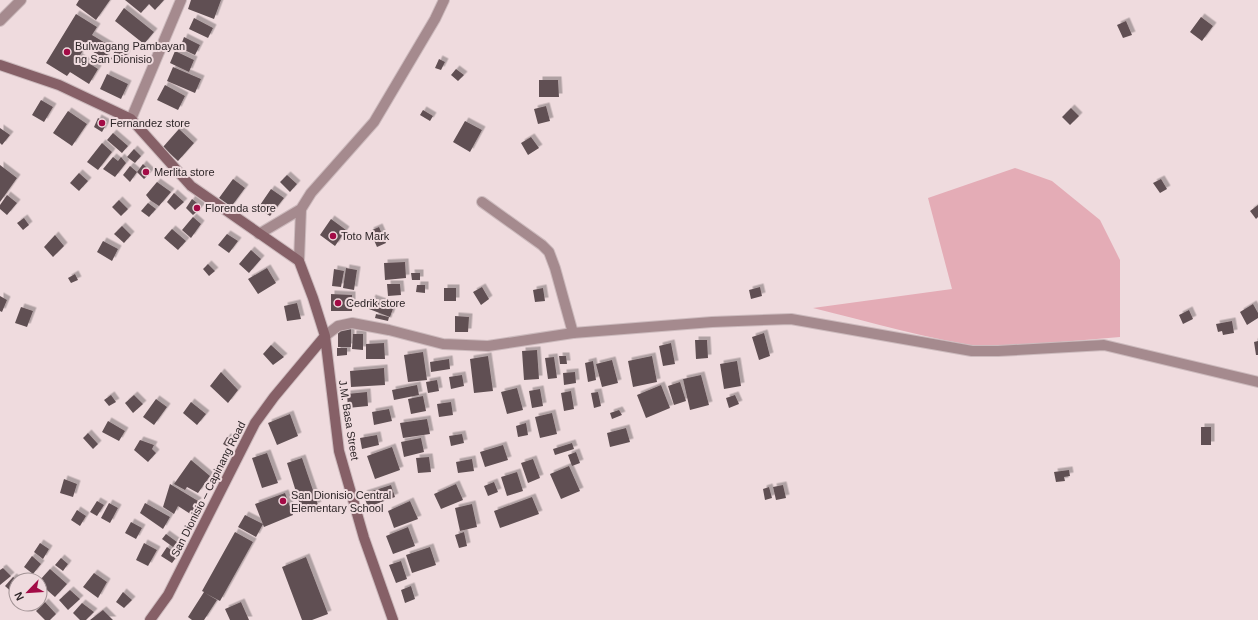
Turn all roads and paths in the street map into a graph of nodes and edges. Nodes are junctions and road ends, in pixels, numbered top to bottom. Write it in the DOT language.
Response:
graph roads {
  1 [pos="21,0"];
  2 [pos="180,0"];
  3 [pos="444,0"];
  4 [pos="0,21"];
  5 [pos="0,65"];
  6 [pos="131,119"];
  7 [pos="482,202"];
  8 [pos="301,209"];
  9 [pos="259,234"];
  10 [pos="299,261"];
  11 [pos="573,333"];
  12 [pos="325,336"];
  13 [pos="1258,382"];
  14 [pos="150,620"];
  15 [pos="393,620"];
  1 -- 4 [label="street"];
  2 -- 6 [label="street"];
  3 -- 8 [label="street"];
  5 -- 6 [label="main road"];
  6 -- 9 [label="main road"];
  7 -- 11 [label="street"];
  8 -- 9 [label="street"];
  8 -- 10 [label="street"];
  9 -- 10 [label="main road"];
  10 -- 12 [label="main road, J.M. Basa Street"];
  11 -- 12 [label="street"];
  11 -- 13 [label="street"];
  12 -- 14 [label="main road, San Dionisio – Capinang Road"];
  12 -- 15 [label="main road, J.M. Basa Street"];
}
